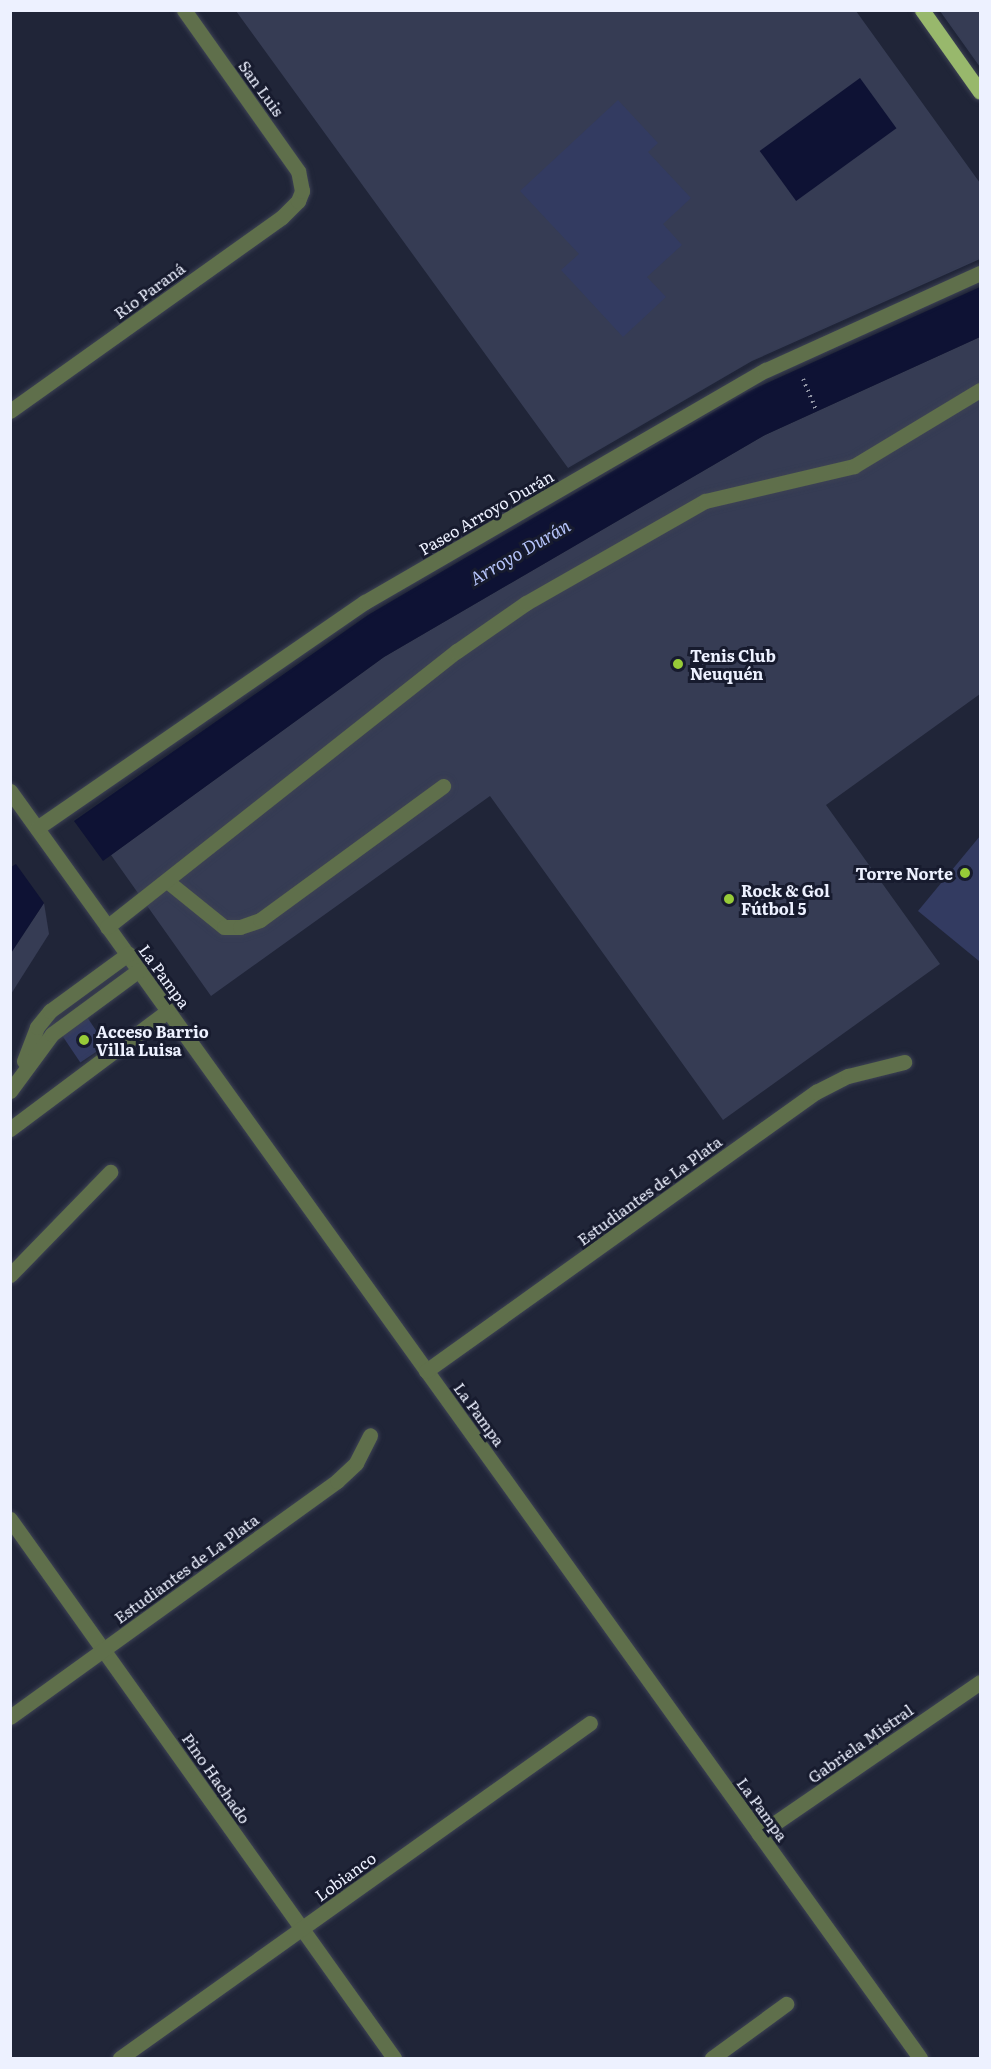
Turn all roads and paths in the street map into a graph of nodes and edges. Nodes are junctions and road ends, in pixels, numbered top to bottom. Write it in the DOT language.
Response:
graph roads {
  1 [pos="184,10"];
  2 [pos="922,10"];
  3 [pos="981,92"];
  4 [pos="302,191"];
  5 [pos="981,273"];
  6 [pos="802,377"];
  7 [pos="981,390"];
  8 [pos="816,409"];
  9 [pos="10,411"];
  10 [pos="443,786"];
  11 [pos="10,791"];
  12 [pos="37,828"];
  13 [pos="167,881"];
  14 [pos="107,927"];
  15 [pos="128,954"];
  16 [pos="139,970"];
  17 [pos="168,1011"];
  18 [pos="904,1062"];
  19 [pos="14,1084"];
  20 [pos="10,1129"];
  21 [pos="110,1172"];
  22 [pos="10,1275"];
  23 [pos="426,1371"];
  24 [pos="370,1435"];
  25 [pos="10,1519"];
  26 [pos="104,1650"];
  27 [pos="981,1682"];
  28 [pos="10,1717"];
  29 [pos="590,1723"];
  30 [pos="759,1834"];
  31 [pos="302,1929"];
  32 [pos="786,2004"];
  33 [pos="120,2058"];
  34 [pos="394,2058"];
  35 [pos="712,2058"];
  36 [pos="920,2058"];
  1 -- 4 [label="street, San Luis"];
  2 -- 3 [label="main road"];
  4 -- 9 [label="street, Río Paraná"];
  5 -- 12 [label="street, Paseo Arroyo Durán"];
  6 -- 8 [label="path"];
  7 -- 13 [label="street"];
  10 -- 13 [label="street"];
  11 -- 12 [label="street, La Pampa"];
  12 -- 14 [label="street, La Pampa"];
  13 -- 14 [label="street"];
  14 -- 15 [label="street, La Pampa"];
  15 -- 16 [label="street, La Pampa"];
  15 -- 19 [label="street"];
  16 -- 17 [label="street, La Pampa"];
  16 -- 19 [label="street"];
  17 -- 20 [label="street"];
  17 -- 23 [label="street, La Pampa"];
  18 -- 23 [label="street, Estudiantes de La Plata"];
  21 -- 22 [label="street"];
  23 -- 30 [label="street, La Pampa"];
  24 -- 26 [label="street, Estudiantes de La Plata"];
  25 -- 26 [label="street, Pino Hachado"];
  26 -- 28 [label="street, Estudiantes de La Plata"];
  26 -- 31 [label="street, Pino Hachado"];
  27 -- 30 [label="street, Gabriela Mistral"];
  29 -- 31 [label="street, Lobianco"];
  30 -- 36 [label="street, La Pampa"];
  31 -- 33 [label="street, Lobianco"];
  31 -- 34 [label="street, Pino Hachado"];
  32 -- 35 [label="street"];
}
